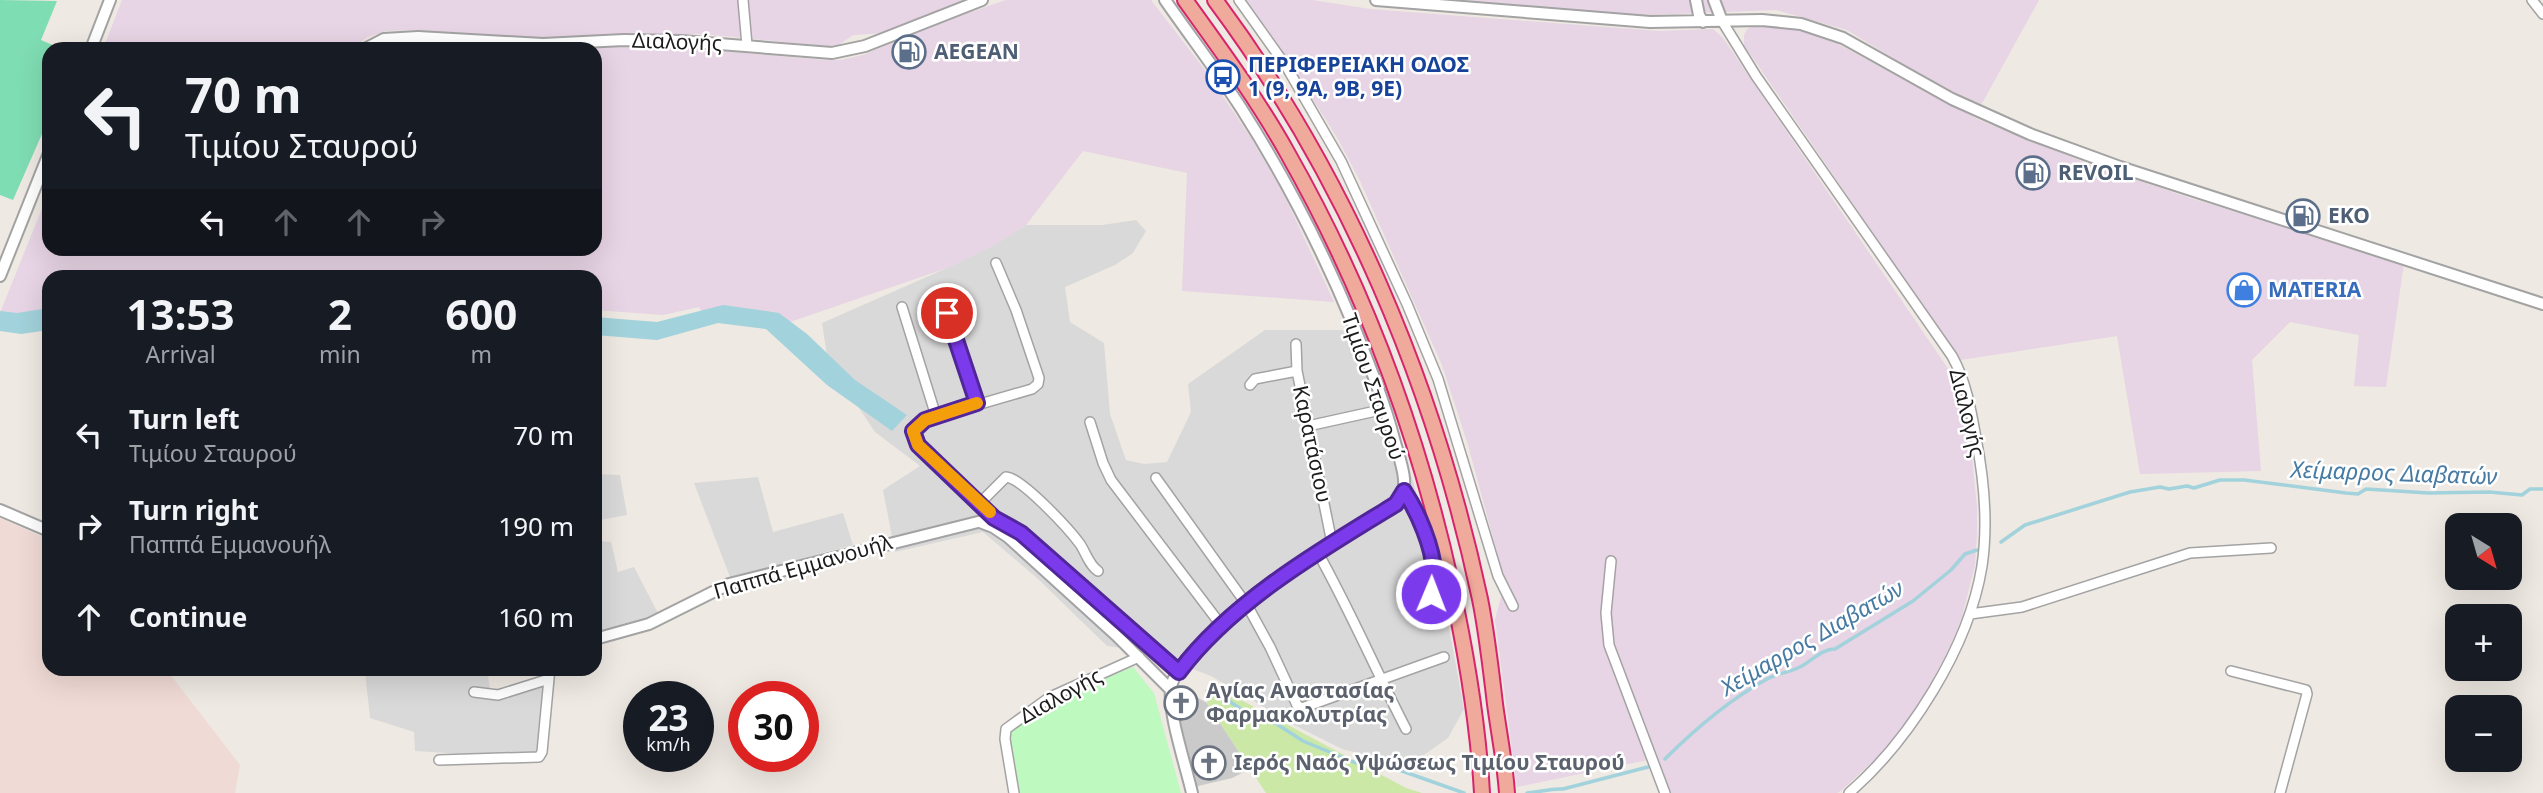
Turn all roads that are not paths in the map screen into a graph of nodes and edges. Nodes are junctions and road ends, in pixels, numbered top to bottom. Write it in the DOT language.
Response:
graph roads {
  1 [pos="110,0"];
  2 [pos="743,0"];
  3 [pos="982,0"];
  4 [pos="1165,0"];
  5 [pos="1185,0"];
  6 [pos="1215,0"];
  7 [pos="1239,0"];
  8 [pos="1376,0"];
  9 [pos="1696,0"];
  10 [pos="1714,0"];
  11 [pos="2532,0"];
  12 [pos="2543,15"];
  13 [pos="1703,22"];
  14 [pos="1722,22"];
  15 [pos="94,42"];
  16 [pos="377,42"];
  17 [pos="503,42"];
  18 [pos="590,42"];
  19 [pos="747,45"];
  20 [pos="42,170"];
  21 [pos="10,250"];
  22 [pos="0,259"];
  23 [pos="996,263"];
  24 [pos="0,276"];
  25 [pos="940,290"];
  26 [pos="2543,304"];
  27 [pos="902,307"];
  28 [pos="1296,344"];
  29 [pos="1297,371"];
  30 [pos="1250,386"];
  31 [pos="977,403"];
  32 [pos="1385,409"];
  33 [pos="936,416"];
  34 [pos="1090,422"];
  35 [pos="1308,426"];
  36 [pos="1156,478"];
  37 [pos="1404,491"];
  38 [pos="981,502"];
  39 [pos="0,510"];
  40 [pos="994,518"];
  41 [pos="977,521"];
  42 [pos="42,528"];
  43 [pos="1332,543"];
  44 [pos="2271,548"];
  45 [pos="1318,553"];
  46 [pos="1611,561"];
  47 [pos="1098,571"];
  48 [pos="1431,594"];
  49 [pos="1247,605"];
  50 [pos="1513,606"];
  51 [pos="1970,614"];
  52 [pos="1221,625"];
  53 [pos="602,637"];
  54 [pos="1139,657"];
  55 [pos="1444,657"];
  56 [pos="2231,671"];
  57 [pos="1179,672"];
  58 [pos="549,676"];
  59 [pos="1380,678"];
  60 [pos="549,680"];
  61 [pos="1171,690"];
  62 [pos="474,692"];
  63 [pos="1406,729"];
  64 [pos="439,760"];
  65 [pos="1481,791"];
  66 [pos="1507,791"];
  67 [pos="1014,793"];
  68 [pos="1192,793"];
  69 [pos="1665,793"];
  70 [pos="1849,793"];
  71 [pos="2280,793"];
  1 -- 15 [label="street"];
  2 -- 19 [label="street"];
  3 -- 19 [label="street, Διαλογής"];
  4 -- 32 [label="street, Τιμίου Σταυρού"];
  5 -- 65 [label="highway"];
  6 -- 66 [label="highway"];
  7 -- 50 [label="street"];
  8 -- 13 [label="street"];
  9 -- 13 [label="street"];
  10 -- 14 [label="street"];
  11 -- 12 [label="street"];
  13 -- 14 [label="street"];
  14 -- 26 [label="street"];
  14 -- 51 [label="street, Διαλογής"];
  16 -- 17 [label="street, Διαλογής"];
  18 -- 19 [label="street, Διαλογής"];
  20 -- 21 [label="street"];
  21 -- 22 [label="street"];
  21 -- 24 [label="street"];
  23 -- 31 [label="street"];
  25 -- 31 [label="street"];
  27 -- 33 [label="street"];
  28 -- 29 [label="street, Καρατάσιου"];
  29 -- 30 [label="street"];
  29 -- 35 [label="street, Καρατάσιου"];
  31 -- 33 [label="street"];
  32 -- 35 [label="street"];
  32 -- 37 [label="street, Τιμίου Σταυρού"];
  33 -- 38 [label="street"];
  34 -- 52 [label="street"];
  35 -- 43 [label="street, Καρατάσιου"];
  36 -- 49 [label="street"];
  37 -- 43 [label="street"];
  37 -- 48 [label="street"];
  38 -- 40 [label="street"];
  38 -- 47 [label="street"];
  39 -- 42 [label="street"];
  40 -- 41 [label="street, Παππά Εμμανουήλ"];
  40 -- 57 [label="street"];
  41 -- 53 [label="street, Παππά Εμμανουήλ"];
  41 -- 54 [label="street"];
  43 -- 45 [label="street"];
  44 -- 51 [label="street"];
  45 -- 49 [label="street"];
  45 -- 59 [label="street"];
  46 -- 69 [label="street"];
  49 -- 52 [label="street"];
  49 -- 59 [label="street"];
  51 -- 70 [label="street, Διαλογής"];
  52 -- 57 [label="street"];
  54 -- 61 [label="street"];
  54 -- 67 [label="street, Διαλογής"];
  55 -- 59 [label="street"];
  56 -- 71 [label="street"];
  57 -- 61 [label="street"];
  58 -- 60 [label="street"];
  59 -- 63 [label="street"];
  60 -- 62 [label="street"];
  60 -- 64 [label="street"];
  61 -- 68 [label="street"];
}
